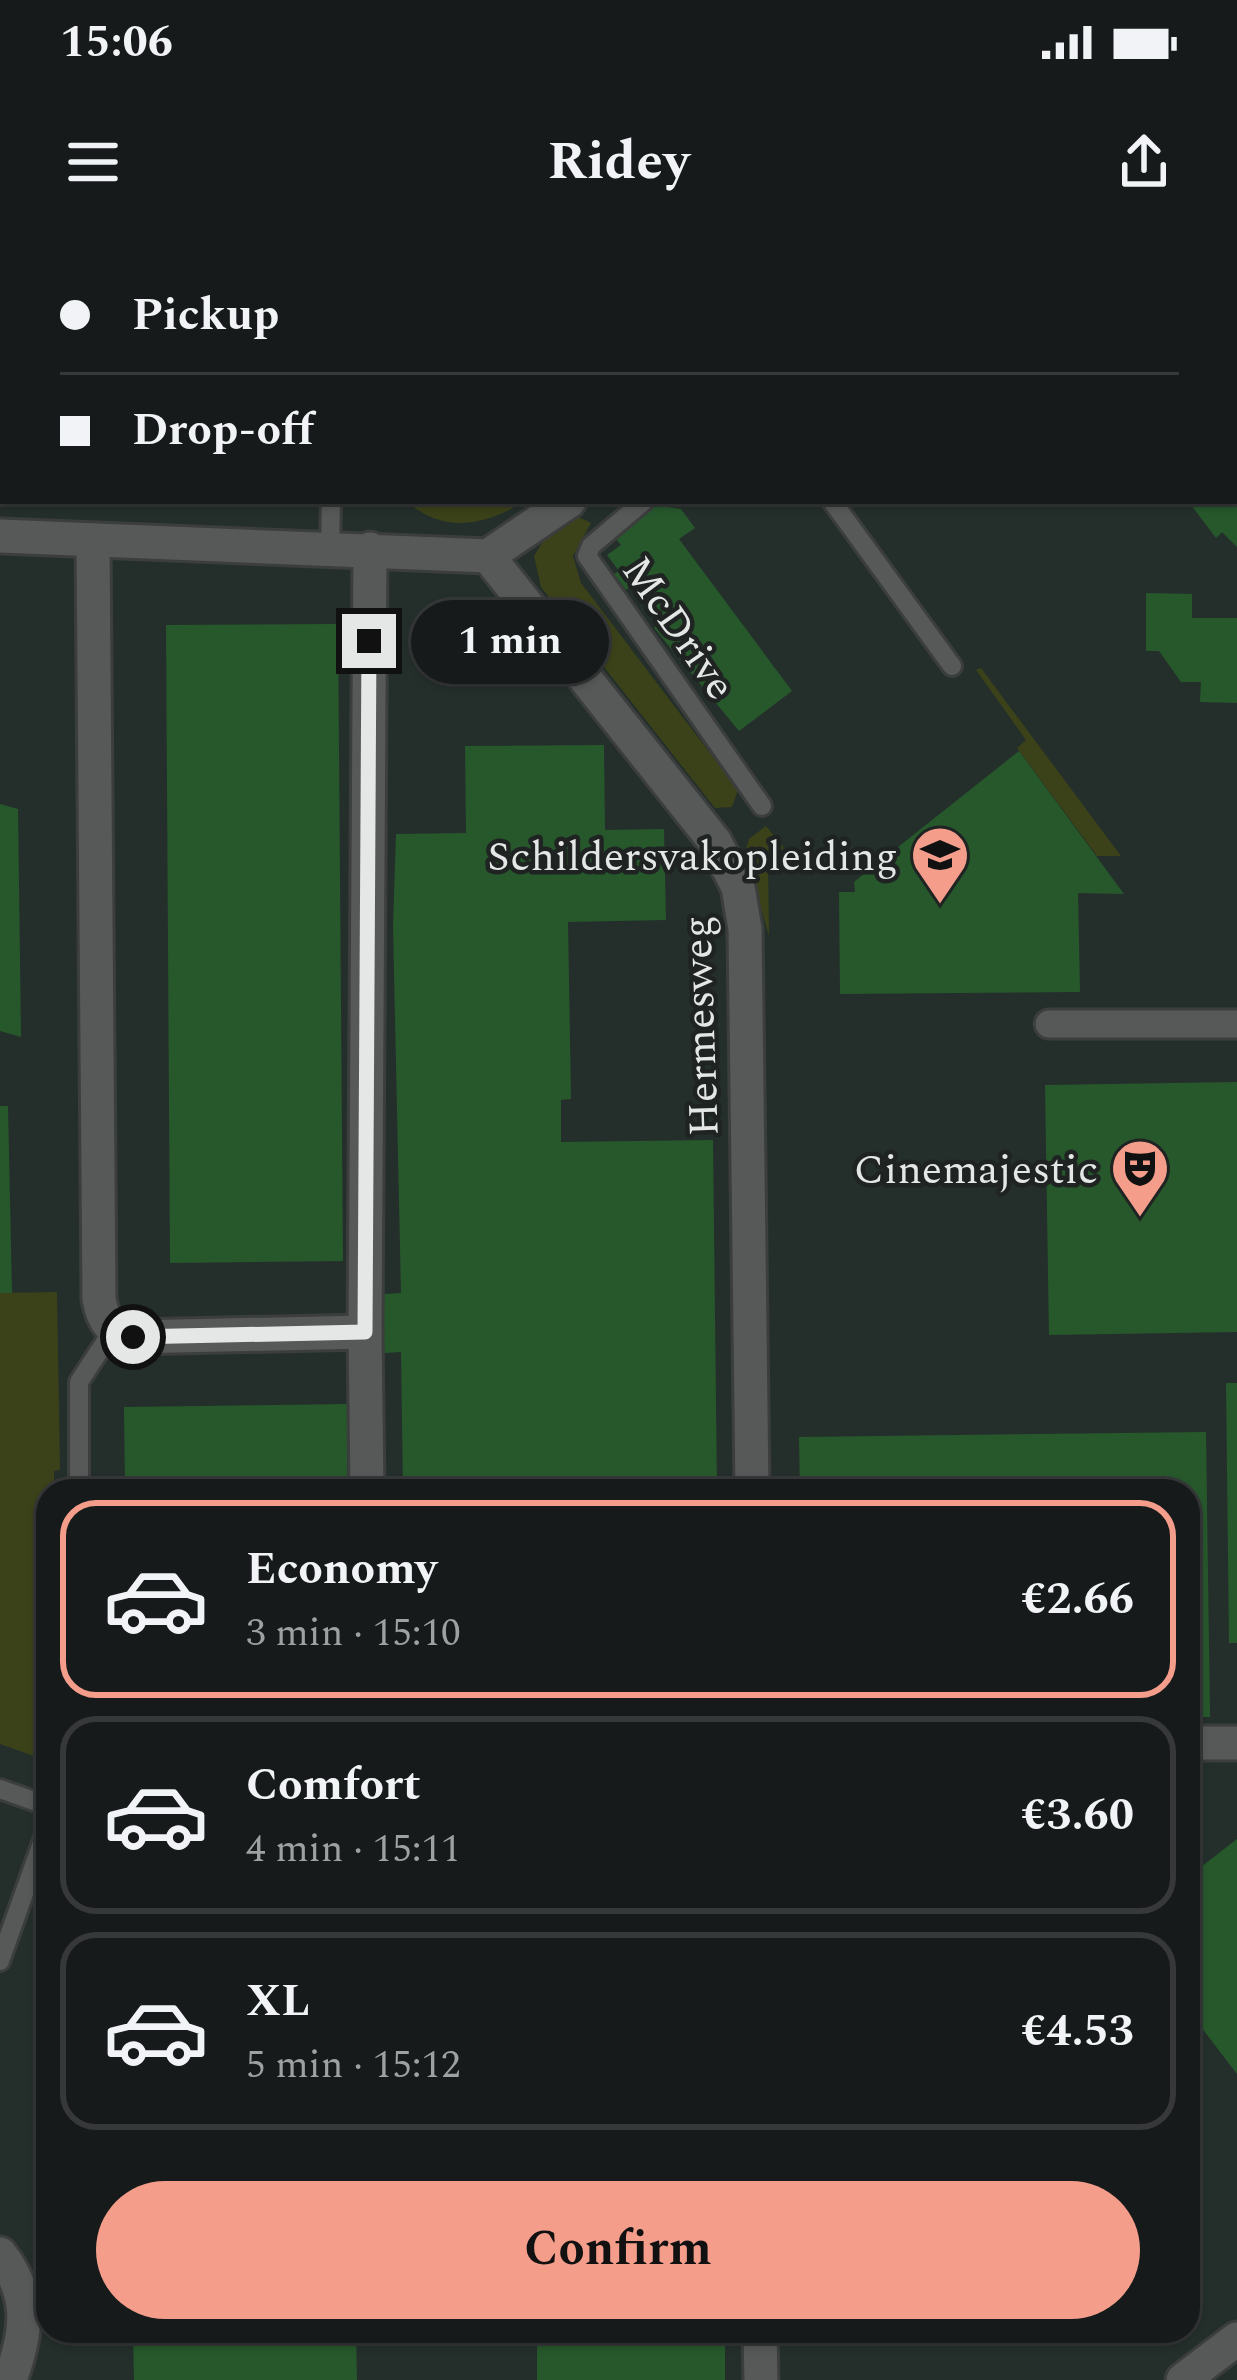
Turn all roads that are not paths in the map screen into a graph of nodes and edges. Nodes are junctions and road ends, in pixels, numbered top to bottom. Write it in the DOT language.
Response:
graph roads {
  1 [pos="331,504"];
  2 [pos="565,504"];
  3 [pos="640,504"];
  4 [pos="834,504"];
  5 [pos="0,536"];
  6 [pos="93,542"];
  7 [pos="330,548"];
  8 [pos="370,549"];
  9 [pos="488,556"];
  10 [pos="952,666"];
  11 [pos="762,806"];
  12 [pos="1049,1024"];
  13 [pos="1237,1024"];
  14 [pos="113,1330"];
  15 [pos="365,1332"];
  16 [pos="79,1479"];
  17 [pos="367,1479"];
  18 [pos="752,1479"];
  19 [pos="1200,1743"];
  20 [pos="1237,1743"];
  21 [pos="0,1789"];
  22 [pos="36,1802"];
  23 [pos="36,1860"];
  24 [pos="0,1961"];
  25 [pos="0,2254"];
  26 [pos="1237,2338"];
  27 [pos="760,2343"];
  28 [pos="10,2380"];
  29 [pos="760,2380"];
  30 [pos="1183,2380"];
  1 -- 7 [label="lane"];
  2 -- 9 [label="street"];
  3 -- 11 [label="lane, McDrive"];
  4 -- 10 [label="lane"];
  5 -- 6 [label="street"];
  6 -- 7 [label="street"];
  6 -- 14 [label="street"];
  7 -- 8 [label="street"];
  8 -- 9 [label="street"];
  8 -- 15 [label="street"];
  9 -- 18 [label="street, Hermesweg"];
  12 -- 13 [label="street"];
  14 -- 15 [label="street"];
  14 -- 16 [label="lane"];
  15 -- 17 [label="street"];
  19 -- 20 [label="street"];
  21 -- 22 [label="lane"];
  23 -- 24 [label="lane"];
  25 -- 28 [label="street"];
  26 -- 30 [label="street"];
  27 -- 29 [label="street"];
}
